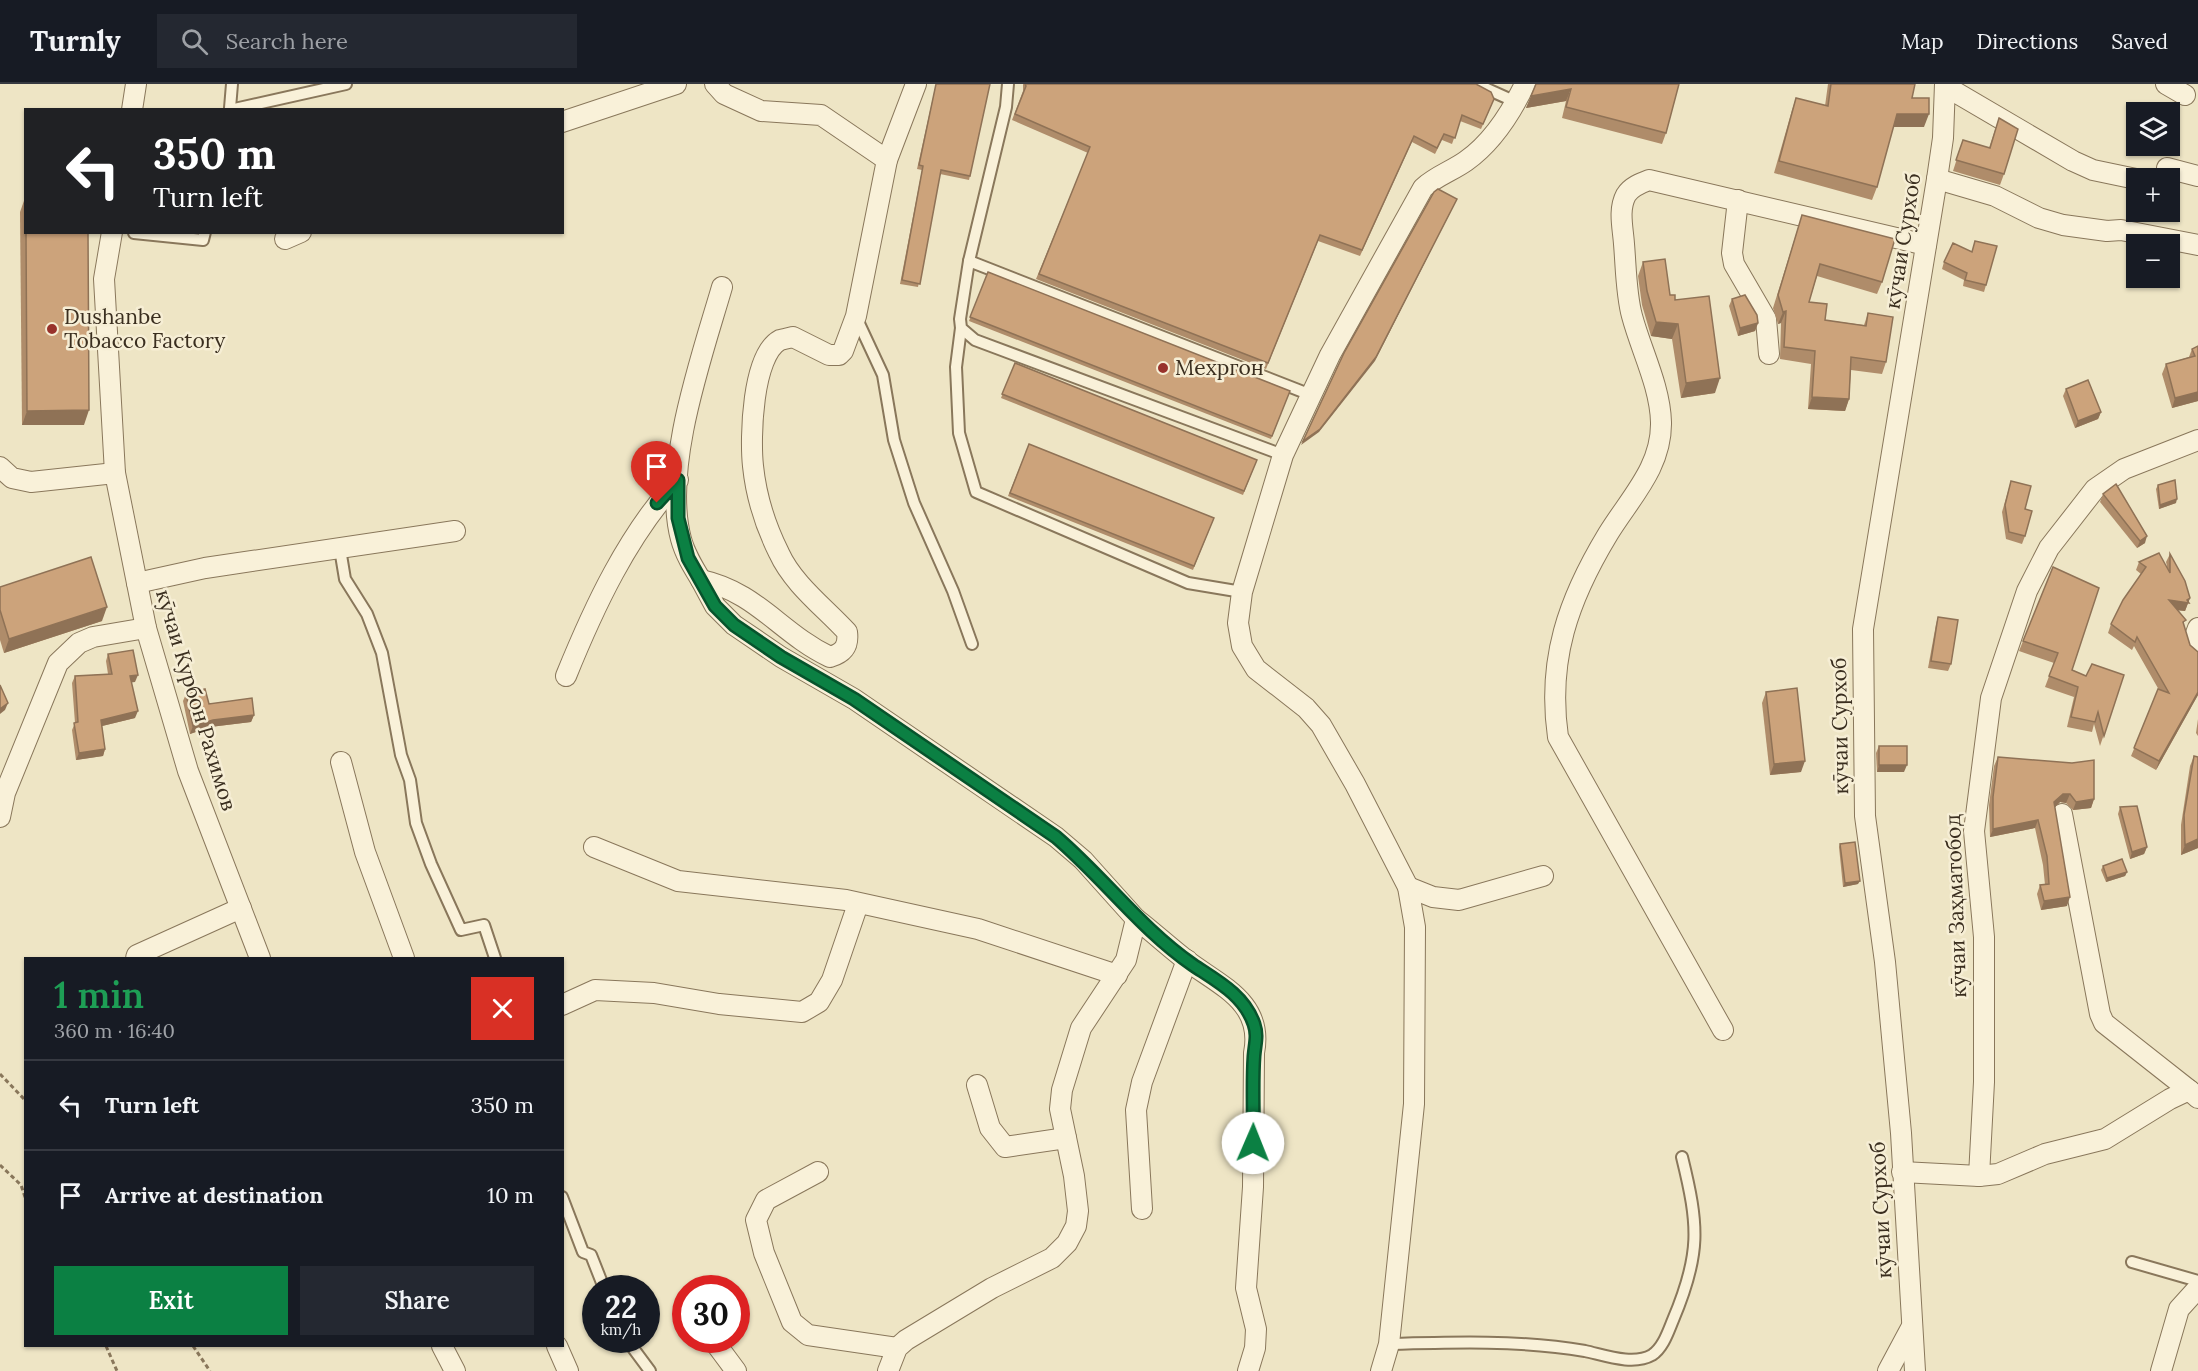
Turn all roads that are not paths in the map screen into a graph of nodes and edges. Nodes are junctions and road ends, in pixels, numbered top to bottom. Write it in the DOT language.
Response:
graph roads {
  1 [pos="136,84"];
  2 [pos="232,84"];
  3 [pos="346,84"];
  4 [pos="676,84"];
  5 [pos="715,84"];
  6 [pos="916,84"];
  7 [pos="1008,84"];
  8 [pos="1476,84"];
  9 [pos="2166,84"];
  10 [pos="1945,85"];
  11 [pos="1520,93"];
  12 [pos="2185,95"];
  13 [pos="132,108"];
  14 [pos="230,108"];
  15 [pos="235,108"];
  16 [pos="564,121"];
  17 [pos="887,160"];
  18 [pos="2180,171"];
  19 [pos="2198,176"];
  20 [pos="2126,177"];
  21 [pos="1937,179"];
  22 [pos="1738,200"];
  23 [pos="112,234"];
  24 [pos="144,234"];
  25 [pos="204,234"];
  26 [pos="1926,244"];
  27 [pos="2198,245"];
  28 [pos="969,261"];
  29 [pos="722,287"];
  30 [pos="856,316"];
  31 [pos="962,328"];
  32 [pos="1769,354"];
  33 [pos="1311,395"];
  34 [pos="2198,440"];
  35 [pos="1282,455"];
  36 [pos="0,467"];
  37 [pos="115,473"];
  38 [pos="678,480"];
  39 [pos="455,531"];
  40 [pos="340,549"];
  41 [pos="701,580"];
  42 [pos="136,583"];
  43 [pos="1242,592"];
  44 [pos="146,628"];
  45 [pos="2198,628"];
  46 [pos="972,644"];
  47 [pos="2198,649"];
  48 [pos="566,676"];
  49 [pos="341,762"];
  50 [pos="2062,814"];
  51 [pos="0,817"];
  52 [pos="594,847"];
  53 [pos="1543,876"];
  54 [pos="1408,886"];
  55 [pos="858,904"];
  56 [pos="241,908"];
  57 [pos="1136,919"];
  58 [pos="136,957"];
  59 [pos="261,957"];
  60 [pos="404,957"];
  61 [pos="495,957"];
  62 [pos="1186,960"];
  63 [pos="1117,975"];
  64 [pos="564,1004"];
  65 [pos="1723,1030"];
  66 [pos="977,1085"];
  67 [pos="2194,1094"];
  68 [pos="1066,1138"];
  69 [pos="1682,1157"];
  70 [pos="818,1172"];
  71 [pos="1902,1172"];
  72 [pos="1979,1176"];
  73 [pos="564,1202"];
  74 [pos="1142,1209"];
  75 [pos="2132,1262"];
  76 [pos="599,1275"];
  77 [pos="2198,1281"];
  78 [pos="2198,1288"];
  79 [pos="1911,1328"];
  80 [pos="1389,1344"];
  81 [pos="442,1347"];
  82 [pos="557,1347"];
  83 [pos="897,1348"];
  84 [pos="637,1353"];
  85 [pos="723,1353"];
  86 [pos="454,1371"];
  87 [pos="568,1371"];
  88 [pos="650,1371"];
  89 [pos="736,1371"];
  90 [pos="888,1371"];
  91 [pos="1248,1371"];
  92 [pos="1381,1371"];
  93 [pos="1888,1371"];
  94 [pos="1915,1371"];
  95 [pos="2161,1371"];
  1 -- 13 [label="street"];
  2 -- 14 [label="lane"];
  3 -- 15 [label="lane"];
  4 -- 16 [label="street"];
  5 -- 17 [label="street"];
  6 -- 17 [label="street"];
  7 -- 28 [label="lane"];
  8 -- 11 [label="lane"];
  9 -- 12 [label="street"];
  10 -- 20 [label="street"];
  10 -- 21 [label="street, кӯчаи Сурхоб"];
  11 -- 33 [label="street"];
  17 -- 30 [label="street"];
  18 -- 19 [label="street"];
  21 -- 26 [label="street, кӯчаи Сурхоб"];
  21 -- 27 [label="street"];
  22 -- 26 [label="street"];
  22 -- 32 [label="street"];
  22 -- 65 [label="street"];
  23 -- 37 [label="street, кӯчаи Курбон Рахимов"];
  24 -- 25 [label="lane"];
  26 -- 71 [label="street, кӯчаи Сурхоб"];
  28 -- 31 [label="lane"];
  28 -- 33 [label="lane"];
  29 -- 38 [label="street"];
  30 -- 41 [label="street"];
  30 -- 46 [label="lane"];
  31 -- 35 [label="lane"];
  31 -- 43 [label="lane"];
  33 -- 35 [label="street"];
  34 -- 72 [label="street, кӯчаи Заҳматобод"];
  35 -- 43 [label="street"];
  36 -- 37 [label="street"];
  37 -- 42 [label="street, кӯчаи Курбон Рахимов"];
  38 -- 41 [label="street"];
  38 -- 48 [label="street"];
  39 -- 40 [label="street"];
  40 -- 42 [label="street"];
  40 -- 61 [label="lane"];
  41 -- 57 [label="street"];
  42 -- 44 [label="street, кӯчаи Курбон Рахимов"];
  43 -- 54 [label="street"];
  44 -- 51 [label="street"];
  44 -- 56 [label="street, кӯчаи Курбон Рахимов"];
  45 -- 47 [label="street"];
  49 -- 60 [label="street"];
  50 -- 67 [label="street"];
  52 -- 55 [label="street"];
  53 -- 54 [label="street"];
  54 -- 80 [label="street"];
  55 -- 63 [label="street"];
  55 -- 64 [label="street"];
  56 -- 58 [label="street"];
  56 -- 59 [label="street, кӯчаи Курбон Рахимов"];
  57 -- 62 [label="street"];
  57 -- 63 [label="street"];
  62 -- 74 [label="street"];
  62 -- 91 [label="street"];
  63 -- 68 [label="street"];
  66 -- 68 [label="street"];
  67 -- 72 [label="street"];
  68 -- 83 [label="street"];
  69 -- 80 [label="lane"];
  70 -- 83 [label="street"];
  71 -- 72 [label="street"];
  71 -- 79 [label="street, кӯчаи Сурхоб"];
  73 -- 76 [label="lane"];
  75 -- 77 [label="lane"];
  78 -- 95 [label="street"];
  79 -- 93 [label="street"];
  79 -- 94 [label="street, кӯчаи Сурхоб"];
  80 -- 92 [label="street"];
  81 -- 86 [label="street"];
  82 -- 87 [label="street"];
  83 -- 90 [label="street"];
  84 -- 88 [label="lane"];
  85 -- 89 [label="street"];
}
